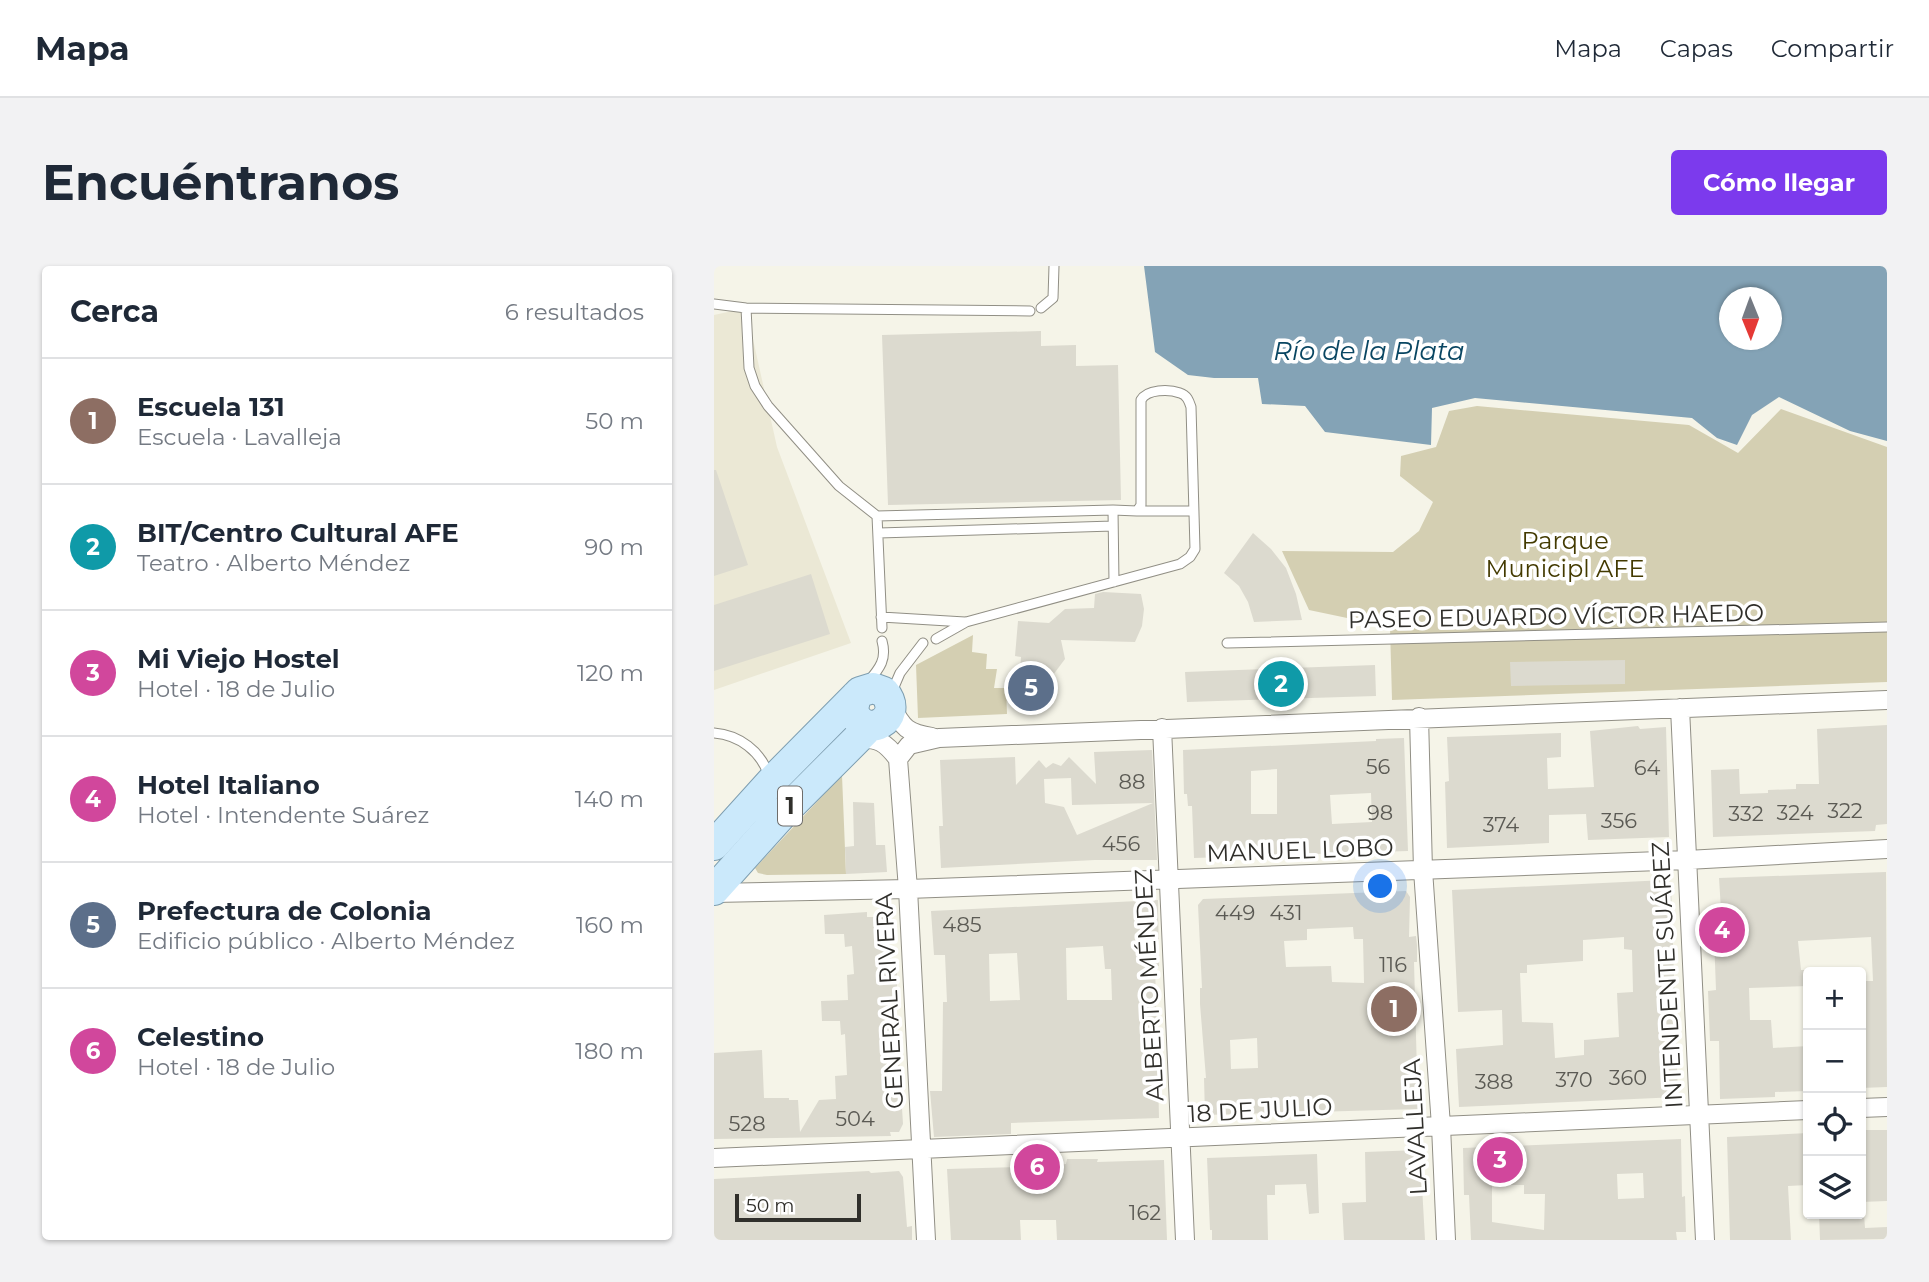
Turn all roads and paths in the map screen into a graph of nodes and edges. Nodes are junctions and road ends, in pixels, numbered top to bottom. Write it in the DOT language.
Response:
graph roads {
  1 [pos="1054,266"];
  2 [pos="714,304"];
  3 [pos="746,307"];
  4 [pos="1041,308"];
  5 [pos="1030,312"];
  6 [pos="1113,510"];
  7 [pos="1137,511"];
  8 [pos="1194,511"];
  9 [pos="877,516"];
  10 [pos="1113,526"];
  11 [pos="879,533"];
  12 [pos="1114,582"];
  13 [pos="881,617"];
  14 [pos="966,622"];
  15 [pos="1887,627"];
  16 [pos="882,628"];
  17 [pos="936,639"];
  18 [pos="882,640"];
  19 [pos="923,643"];
  20 [pos="1227,643"];
  21 [pos="858,694"];
  22 [pos="1887,700"];
  23 [pos="1680,708"];
  24 [pos="876,717"];
  25 [pos="1419,717"];
  26 [pos="1162,728"];
  27 [pos="714,733"];
  28 [pos="939,738"];
  29 [pos="898,759"];
  30 [pos="768,785"];
  31 [pos="786,810"];
  32 [pos="714,845"];
  33 [pos="1887,849"];
  34 [pos="1686,860"];
  35 [pos="1423,870"];
  36 [pos="1169,879"];
  37 [pos="908,889"];
  38 [pos="714,892"];
  39 [pos="1887,1107"];
  40 [pos="1866,1108"];
  41 [pos="1803,1110"];
  42 [pos="1698,1115"];
  43 [pos="1441,1126"];
  44 [pos="1180,1138"];
  45 [pos="923,1149"];
  46 [pos="714,1158"];
  47 [pos="926,1240"];
  48 [pos="1185,1240"];
  49 [pos="1446,1240"];
  50 [pos="1705,1240"];
  1 -- 4 [label="lane"];
  2 -- 3 [label="lane"];
  3 -- 5 [label="lane"];
  3 -- 9 [label="lane"];
  6 -- 7 [label="lane"];
  6 -- 9 [label="lane"];
  6 -- 10 [label="lane"];
  7 -- 8 [label="lane"];
  7 -- 8 [label="lane"];
  8 -- 12 [label="lane"];
  9 -- 11 [label="lane"];
  10 -- 11 [label="lane"];
  10 -- 12 [label="lane"];
  11 -- 13 [label="lane"];
  12 -- 14 [label="lane"];
  13 -- 14 [label="lane"];
  13 -- 16 [label="lane"];
  14 -- 17 [label="lane"];
  15 -- 20 [label="lane, PASEO EDUARDO VÍCTOR HAEDO"];
  18 -- 21 [label="lane"];
  19 -- 24 [label="lane"];
  21 -- 24 [label="main road"];
  21 -- 30 [label="main road, 1"];
  22 -- 23 [label="street"];
  23 -- 25 [label="street"];
  23 -- 34 [label="street, INTENDENTE SUÁREZ"];
  24 -- 28 [label="street"];
  24 -- 29 [label="street"];
  24 -- 31 [label="main road, 1"];
  25 -- 26 [label="street"];
  25 -- 35 [label="street, LAVALLEJA"];
  26 -- 28 [label="street"];
  26 -- 36 [label="street, ALBERTO MÉNDEZ"];
  27 -- 30 [label="lane"];
  28 -- 29 [label="street"];
  29 -- 37 [label="street, GENERAL RIVERA"];
  30 -- 31 [label="main road"];
  30 -- 32 [label="main road, 1"];
  31 -- 38 [label="main road, 1"];
  33 -- 34 [label="street, MANUEL LOBO"];
  34 -- 35 [label="street, MANUEL LOBO"];
  34 -- 42 [label="street, INTENDENTE SUÁREZ"];
  35 -- 36 [label="street, MANUEL LOBO"];
  35 -- 43 [label="street, LAVALLEJA"];
  36 -- 37 [label="street, MANUEL LOBO"];
  36 -- 44 [label="street, ALBERTO MÉNDEZ"];
  37 -- 38 [label="street, MANUEL LOBO"];
  37 -- 45 [label="street, GENERAL RIVERA"];
  39 -- 40 [label="street"];
  41 -- 42 [label="street, 18 DE JULIO"];
  42 -- 43 [label="street, 18 DE JULIO"];
  42 -- 50 [label="street, INTENDENTE SUÁREZ"];
  43 -- 44 [label="street, 18 DE JULIO"];
  43 -- 49 [label="street, LAVALLEJA"];
  44 -- 45 [label="street, 18 DE JULIO"];
  44 -- 48 [label="street, ALBERTO MÉNDEZ"];
  45 -- 46 [label="street, 18 DE JULIO"];
  45 -- 47 [label="street, GENERAL RIVERA"];
}
